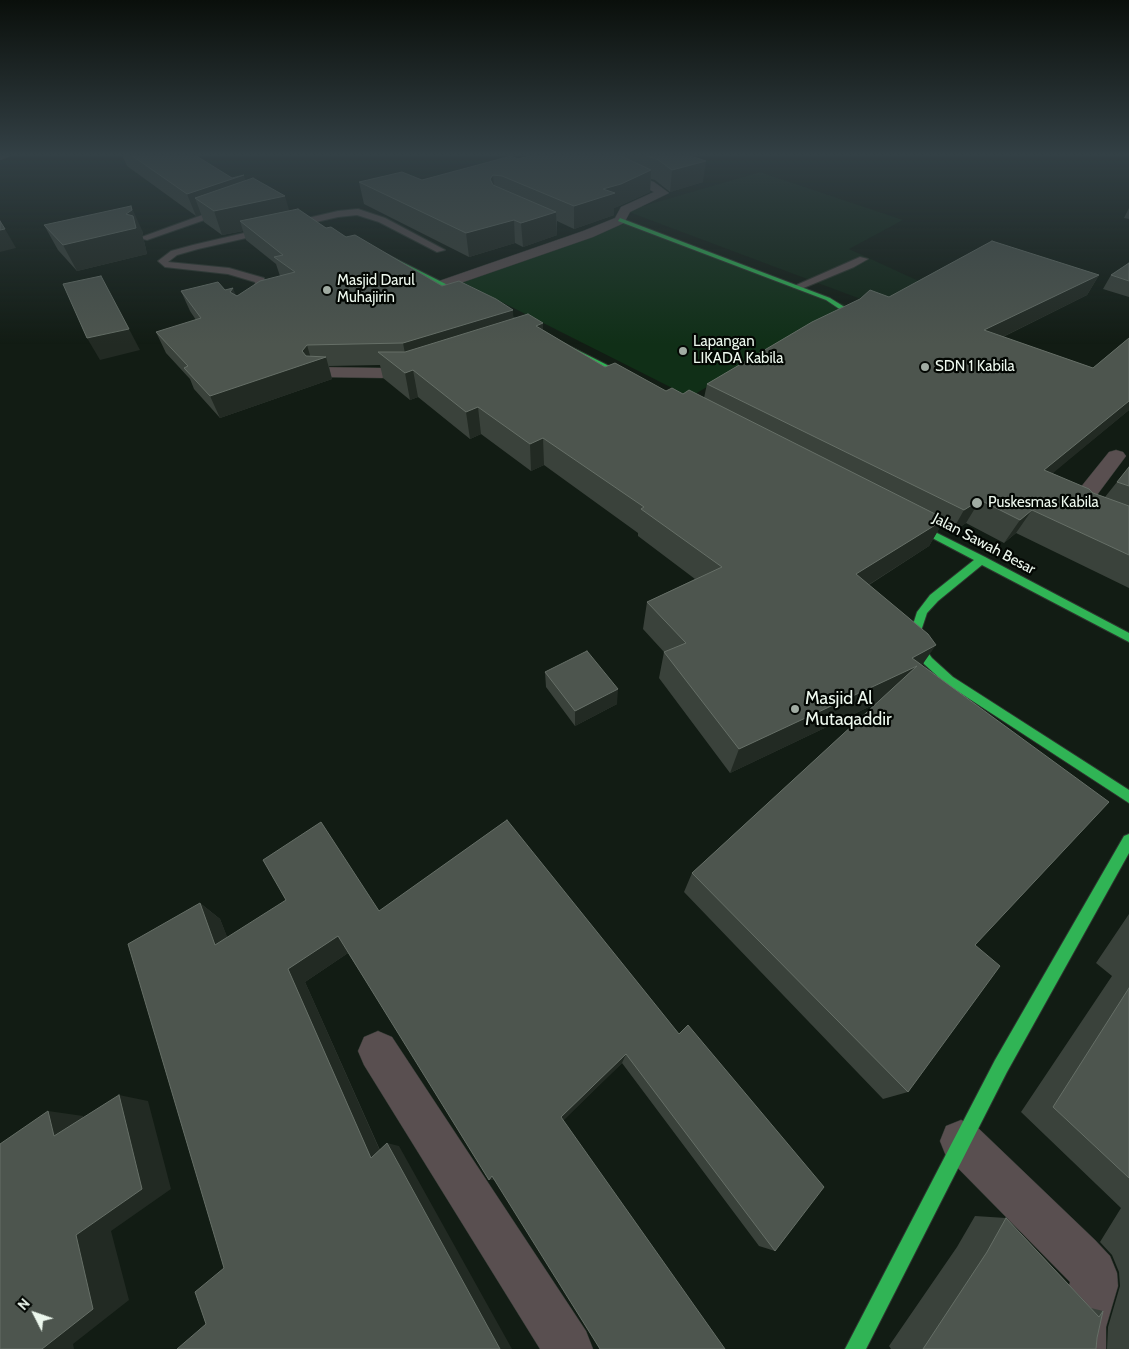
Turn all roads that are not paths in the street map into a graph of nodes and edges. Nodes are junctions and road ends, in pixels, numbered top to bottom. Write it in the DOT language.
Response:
graph roads {
  1 [pos="201,218"];
  2 [pos="304,218"];
  3 [pos="325,218"];
  4 [pos="377,218"];
  5 [pos="620,220"];
  6 [pos="312,222"];
  7 [pos="330,230"];
  8 [pos="560,230"];
  9 [pos="144,238"];
  10 [pos="578,238"];
  11 [pos="440,250"];
  12 [pos="374,251"];
  13 [pos="444,284"];
  14 [pos="797,286"];
  15 [pos="252,308"];
  16 [pos="538,330"];
  17 [pos="812,332"];
  18 [pos="511,339"];
  19 [pos="440,362"];
  20 [pos="320,372"];
  21 [pos="652,390"];
  22 [pos="1116,456"];
  23 [pos="889,512"];
  24 [pos="1129,528"];
  25 [pos="982,559"];
  26 [pos="1129,638"];
  27 [pos="1129,797"];
  28 [pos="1129,840"];
  29 [pos="378,1051"];
  30 [pos="961,1141"];
  31 [pos="568,1349"];
  32 [pos="854,1349"];
  33 [pos="1081,1349"];
  1 -- 9 [label="lane"];
  2 -- 6 [label="main road"];
  3 -- 6 [label="lane"];
  4 -- 11 [label="lane"];
  5 -- 10 [label="street"];
  5 -- 14 [label="main road"];
  6 -- 7 [label="main road"];
  6 -- 15 [label="lane"];
  8 -- 10 [label="street"];
  10 -- 13 [label="street"];
  12 -- 13 [label="main road"];
  13 -- 16 [label="main road"];
  14 -- 14 [label="lane"];
  14 -- 17 [label="main road"];
  16 -- 18 [label="street"];
  16 -- 21 [label="main road"];
  19 -- 20 [label="street"];
  22 -- 24 [label="street"];
  23 -- 25 [label="main road, Jalan Sawah Besar"];
  25 -- 26 [label="main road, Jalan Sawah Besar"];
  25 -- 27 [label="main road"];
  28 -- 30 [label="main road"];
  29 -- 31 [label="street"];
  30 -- 32 [label="main road"];
  30 -- 33 [label="street"];
}
